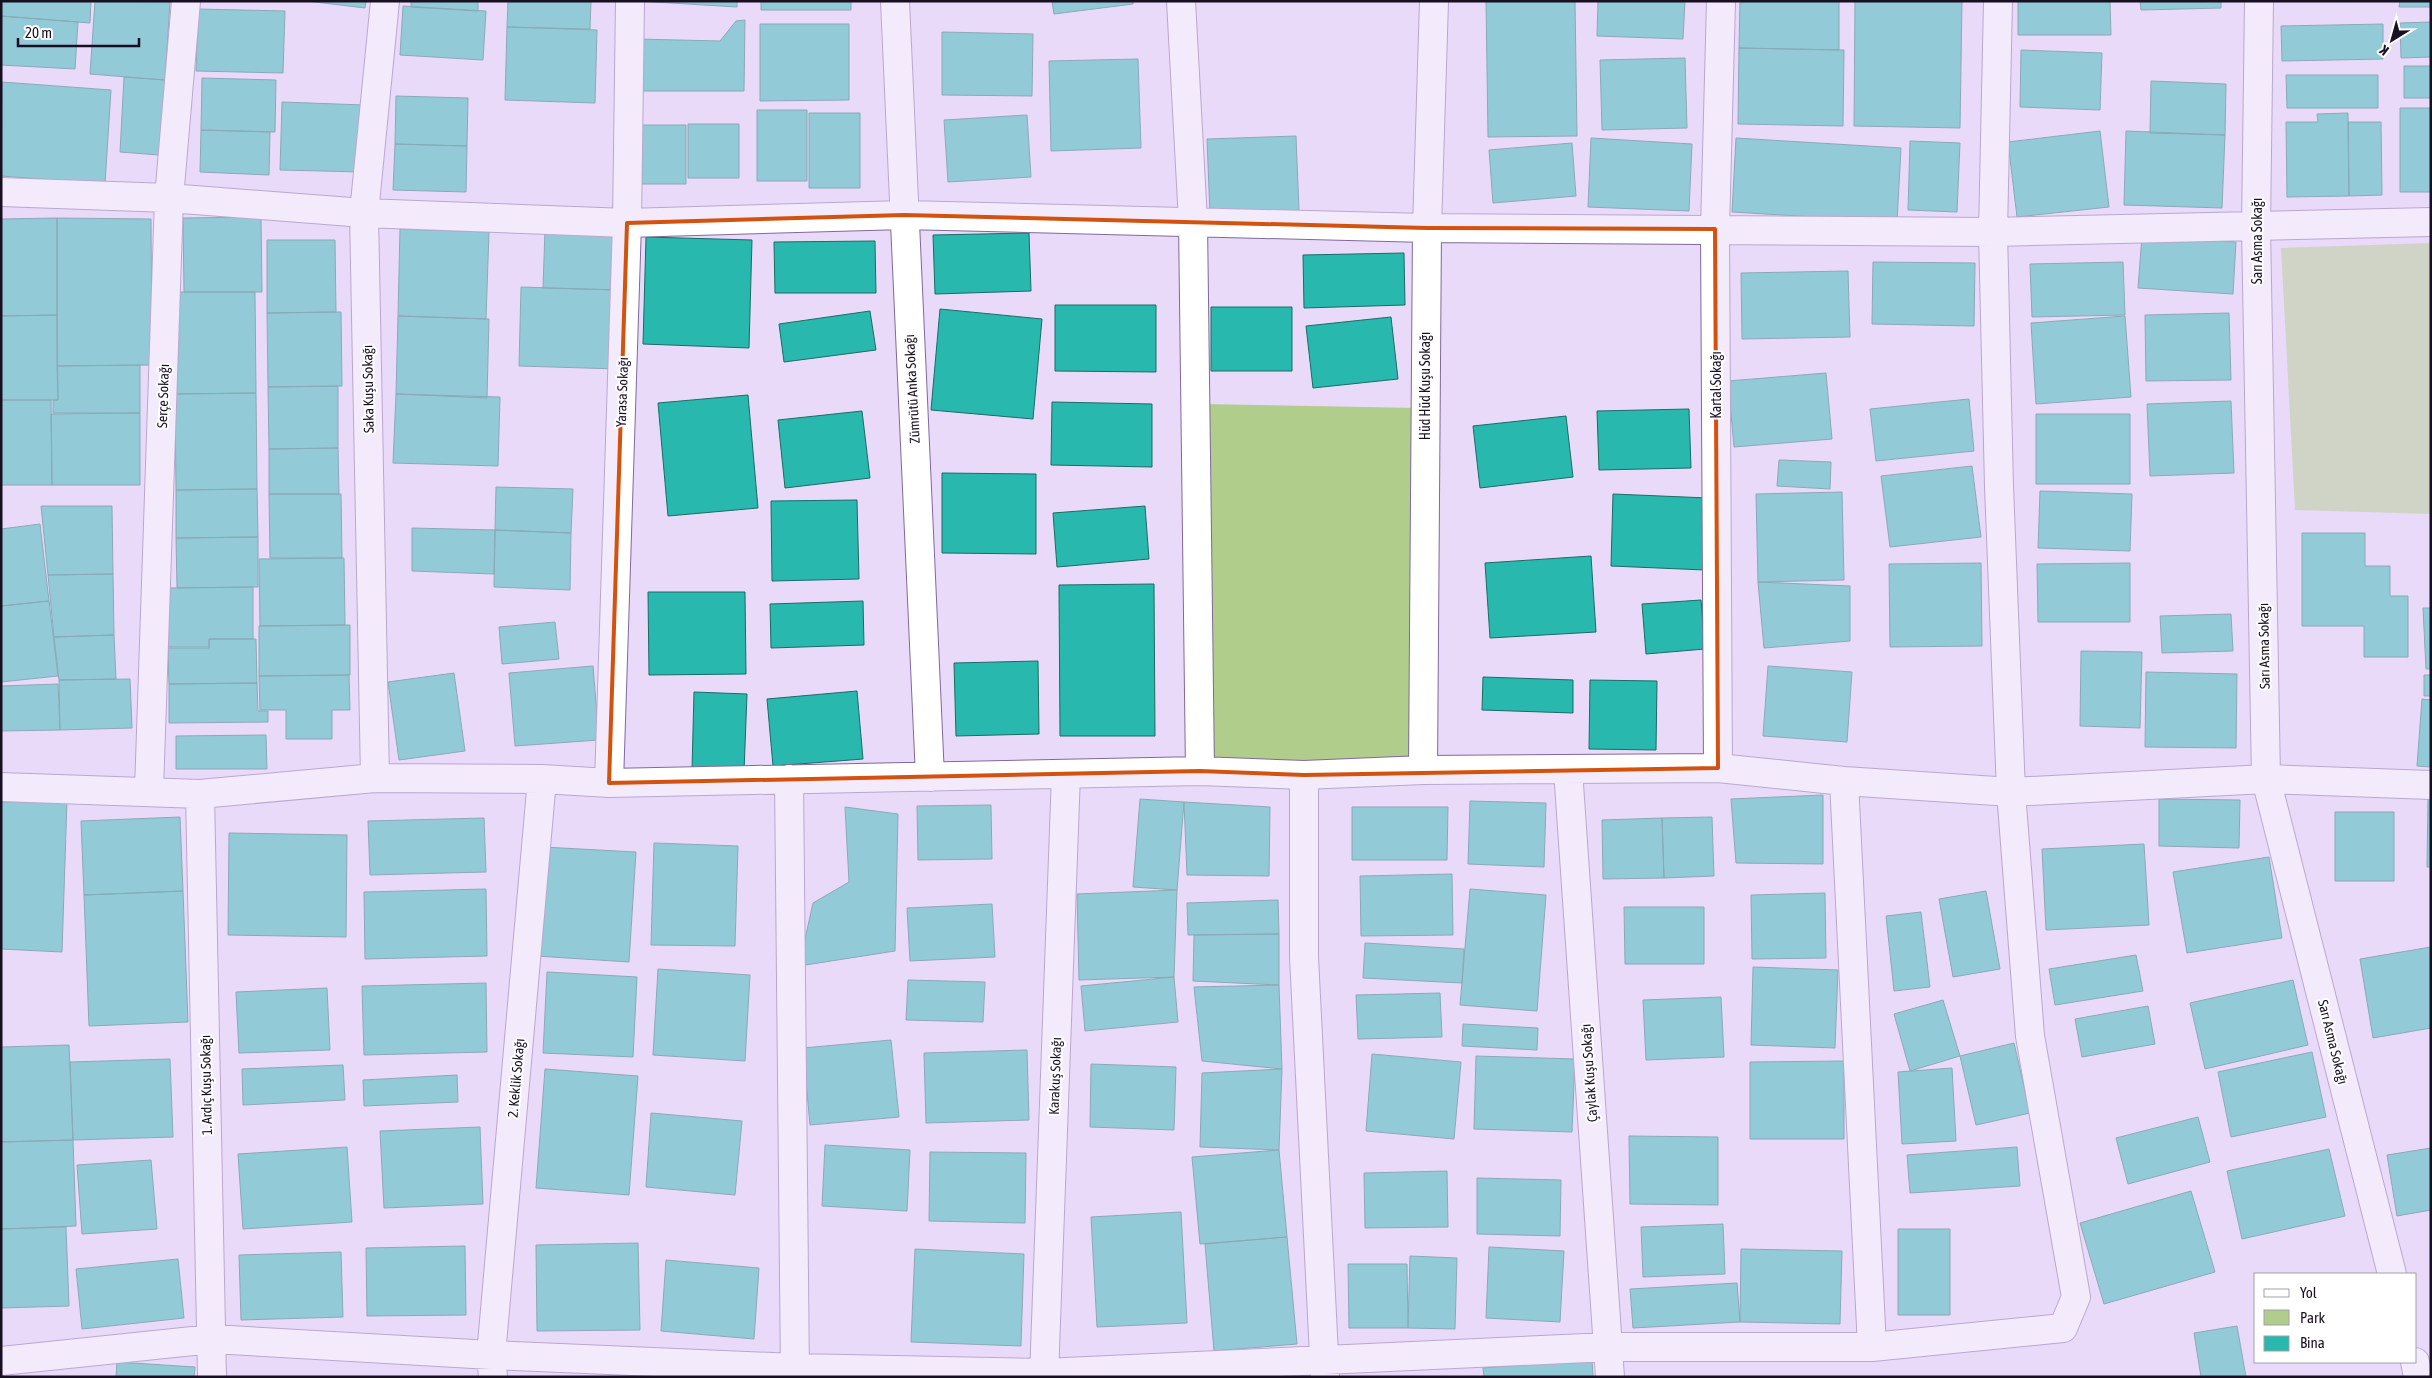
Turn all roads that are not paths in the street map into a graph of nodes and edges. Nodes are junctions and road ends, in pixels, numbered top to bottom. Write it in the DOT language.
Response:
graph roads {
  1 [pos="186,1"];
  2 [pos="385,1"];
  3 [pos="630,1"];
  4 [pos="895,1"];
  5 [pos="1181,1"];
  6 [pos="1434,1"];
  7 [pos="1720,1"];
  8 [pos="1998,1"];
  9 [pos="2259,1"];
  10 [pos="1,192"];
  11 [pos="170,198"];
  12 [pos="364,214"];
  13 [pos="904,215"];
  14 [pos="1194,221"];
  15 [pos="2431,222"];
  16 [pos="627,223"];
  17 [pos="2256,227"];
  18 [pos="1427,228"];
  19 [pos="1715,229"];
  20 [pos="1993,232"];
  21 [pos="1718,768"];
  22 [pos="1423,770"];
  23 [pos="1568,770"];
  24 [pos="1200,771"];
  25 [pos="1066,774"];
  26 [pos="1304,775"];
  27 [pos="930,776"];
  28 [pos="375,778"];
  29 [pos="542,779"];
  30 [pos="789,779"];
  31 [pos="2266,779"];
  32 [pos="1844,781"];
  33 [pos="609,782"];
  34 [pos="2431,785"];
  35 [pos="1,787"];
  36 [pos="149,791"];
  37 [pos="2011,792"];
  38 [pos="200,794"];
  39 [pos="2392,1273"];
  40 [pos="212,1339"];
  41 [pos="1608,1347"];
  42 [pos="1872,1347"];
  43 [pos="1,1361"];
  44 [pos="2414,1363"];
  45 [pos="492,1366"];
  46 [pos="1324,1368"];
  47 [pos="795,1372"];
  48 [pos="1044,1375"];
  49 [pos="212,1377"];
  50 [pos="1610,1377"];
  51 [pos="2418,1377"];
  1 -- 11 [label="street, Serçe Sokağı"];
  2 -- 12 [label="street, Saka Kuşu Sokağı"];
  3 -- 16 [label="street, Yarasa Sokağı"];
  4 -- 13 [label="street, Zümrütü Anka Sokağı"];
  5 -- 14 [label="street"];
  6 -- 18 [label="street, Hüd Hüd Kuşu Sokağı"];
  7 -- 19 [label="street, Kartal Sokağı"];
  8 -- 20 [label="street"];
  9 -- 17 [label="street, Sarı Asma Sokağı"];
  10 -- 11 [label="street"];
  11 -- 12 [label="street"];
  11 -- 36 [label="street, Serçe Sokağı"];
  12 -- 16 [label="street"];
  12 -- 28 [label="street, Saka Kuşu Sokağı"];
  13 -- 14 [label="street"];
  13 -- 16 [label="street"];
  13 -- 27 [label="street, Zümrütü Anka Sokağı"];
  14 -- 18 [label="street"];
  14 -- 24 [label="street"];
  15 -- 17 [label="street"];
  16 -- 33 [label="street, Yarasa Sokağı"];
  17 -- 20 [label="street"];
  17 -- 31 [label="street, Sarı Asma Sokağı"];
  18 -- 19 [label="street"];
  18 -- 22 [label="street, Hüd Hüd Kuşu Sokağı"];
  19 -- 20 [label="street"];
  19 -- 21 [label="street, Kartal Sokağı"];
  20 -- 37 [label="street"];
  21 -- 23 [label="street"];
  21 -- 32 [label="street"];
  22 -- 23 [label="street"];
  22 -- 26 [label="street"];
  23 -- 41 [label="street, Çaylak Kuşu Sokağı"];
  24 -- 25 [label="street"];
  24 -- 26 [label="street"];
  25 -- 27 [label="street"];
  25 -- 48 [label="street, Karakuş Sokağı"];
  26 -- 46 [label="street"];
  27 -- 30 [label="street"];
  28 -- 29 [label="street"];
  28 -- 38 [label="street"];
  29 -- 33 [label="street"];
  29 -- 45 [label="street, 2. Keklik Sokağı"];
  30 -- 33 [label="street"];
  30 -- 47 [label="street"];
  31 -- 34 [label="street"];
  31 -- 37 [label="street"];
  31 -- 39 [label="street, Sarı Asma Sokağı"];
  32 -- 37 [label="street"];
  32 -- 42 [label="street"];
  35 -- 36 [label="street"];
  36 -- 38 [label="street"];
  37 -- 42 [label="street"];
  38 -- 40 [label="street, 1. Ardıç Kuşu Sokağı"];
  40 -- 43 [label="street"];
  40 -- 45 [label="street"];
  40 -- 49 [label="street, 1. Ardıç Kuşu Sokağı"];
  41 -- 42 [label="street"];
  41 -- 46 [label="street"];
  41 -- 50 [label="street, Çaylak Kuşu Sokağı"];
  44 -- 51 [label="street"];
  45 -- 47 [label="street"];
  46 -- 48 [label="street"];
  47 -- 48 [label="street"];
}
